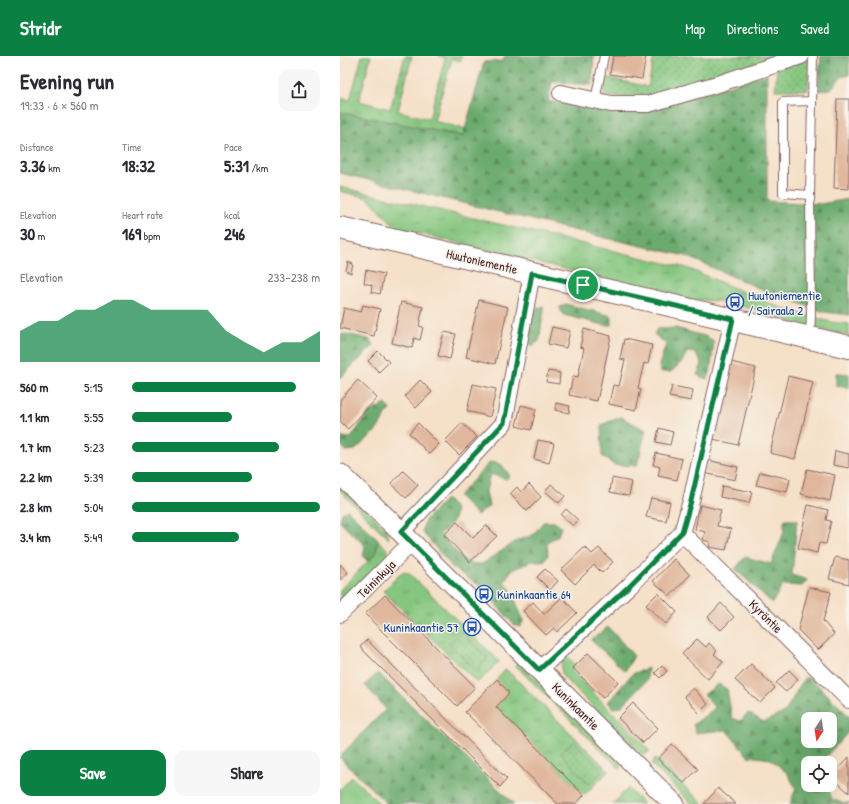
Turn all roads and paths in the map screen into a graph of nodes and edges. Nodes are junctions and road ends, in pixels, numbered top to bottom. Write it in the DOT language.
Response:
graph roads {
  1 [pos="604,56"];
  2 [pos="801,56"];
  3 [pos="813,56"];
  4 [pos="561,93"];
  5 [pos="595,100"];
  6 [pos="812,101"];
  7 [pos="810,195"];
  8 [pos="340,225"];
  9 [pos="340,228"];
  10 [pos="372,235"];
  11 [pos="532,273"];
  12 [pos="733,319"];
  13 [pos="810,338"];
  14 [pos="849,347"];
  15 [pos="340,474"];
  16 [pos="682,532"];
  17 [pos="406,537"];
  18 [pos="340,614"];
  19 [pos="539,670"];
  20 [pos="849,700"];
  21 [pos="674,804"];
  1 -- 5 [label="lane"];
  2 -- 5 [label="street"];
  3 -- 6 [label="lane"];
  4 -- 5 [label="street"];
  6 -- 7 [label="lane"];
  6 -- 7 [label="lane"];
  7 -- 13 [label="lane"];
  8 -- 10 [label="main road, Huutoniementie"];
  9 -- 10 [label="main road, Huutoniementie"];
  10 -- 11 [label="main road, Huutoniementie"];
  11 -- 12 [label="main road, Huutoniementie"];
  11 -- 17 [label="street, Teininkuja"];
  12 -- 13 [label="main road, Huutoniementie"];
  12 -- 16 [label="street"];
  13 -- 14 [label="main road, Huutoniementie"];
  15 -- 17 [label="street, Kuninkaantie"];
  16 -- 19 [label="street"];
  16 -- 20 [label="street, Kyröntie"];
  17 -- 18 [label="street, Teininkuja"];
  17 -- 19 [label="street, Kuninkaantie"];
  19 -- 21 [label="street, Kuninkaantie"];
}
